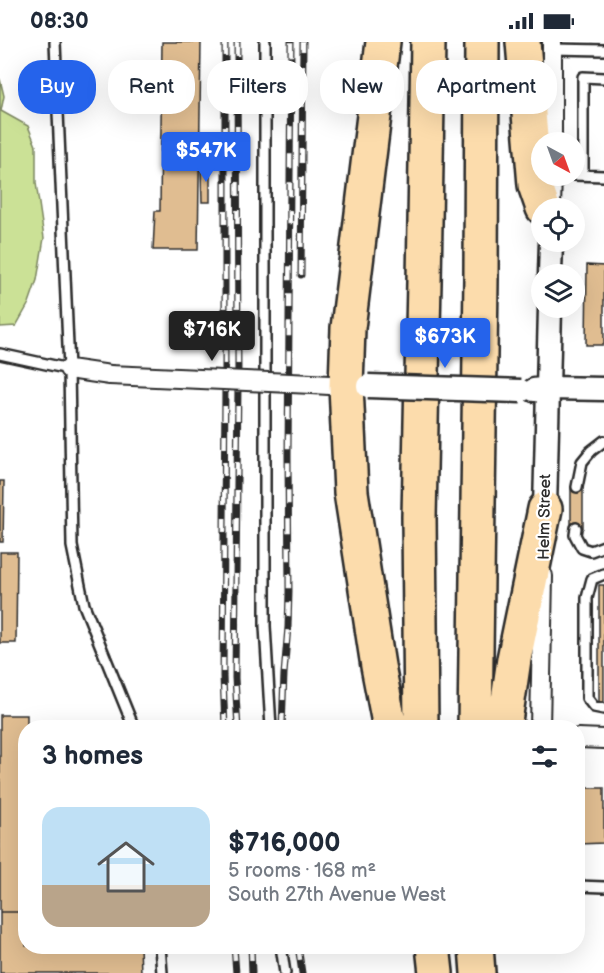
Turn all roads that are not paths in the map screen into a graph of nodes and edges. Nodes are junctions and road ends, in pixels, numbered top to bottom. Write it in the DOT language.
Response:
graph roads {
  1 [pos="55,42"];
  2 [pos="266,42"];
  3 [pos="383,42"];
  4 [pos="428,42"];
  5 [pos="482,42"];
  6 [pos="543,44"];
  7 [pos="600,48"];
  8 [pos="604,78"];
  9 [pos="551,132"];
  10 [pos="581,132"];
  11 [pos="585,175"];
  12 [pos="604,176"];
  13 [pos="540,198"];
  14 [pos="550,318"];
  15 [pos="0,354"];
  16 [pos="69,369"];
  17 [pos="357,386"];
  18 [pos="548,388"];
  19 [pos="604,389"];
  20 [pos="604,441"];
  21 [pos="578,487"];
  22 [pos="545,509"];
  23 [pos="576,528"];
  24 [pos="604,546"];
  25 [pos="604,574"];
  26 [pos="604,709"];
  27 [pos="131,720"];
  28 [pos="271,720"];
  29 [pos="388,720"];
  30 [pos="421,720"];
  31 [pos="475,720"];
  32 [pos="505,720"];
  33 [pos="540,720"];
  34 [pos="585,738"];
  35 [pos="604,739"];
  36 [pos="585,886"];
  37 [pos="604,887"];
  38 [pos="161,954"];
  39 [pos="282,954"];
  40 [pos="434,954"];
  41 [pos="477,954"];
  42 [pos="162,973"];
  43 [pos="285,973"];
  44 [pos="436,973"];
  45 [pos="478,973"];
  1 -- 16 [label="lane"];
  2 -- 28 [label="lane"];
  3 -- 17 [label="highway"];
  4 -- 30 [label="highway"];
  5 -- 31 [label="highway"];
  6 -- 7 [label="lane"];
  6 -- 9 [label="street"];
  6 -- 13 [label="highway"];
  8 -- 10 [label="lane"];
  11 -- 12 [label="lane"];
  14 -- 18 [label="street, Helm Street"];
  15 -- 16 [label="lane"];
  16 -- 17 [label="street, bridge"];
  16 -- 27 [label="lane"];
  17 -- 18 [label="street, bridge"];
  17 -- 29 [label="highway"];
  18 -- 19 [label="street"];
  18 -- 22 [label="street, Helm Street"];
  20 -- 21 [label="lane"];
  22 -- 32 [label="highway"];
  22 -- 33 [label="street, Helm Street"];
  23 -- 24 [label="lane"];
  25 -- 26 [label="lane"];
  34 -- 35 [label="street"];
  36 -- 37 [label="lane"];
  38 -- 42 [label="lane"];
  39 -- 43 [label="lane"];
  40 -- 44 [label="highway"];
  41 -- 45 [label="highway"];
}
